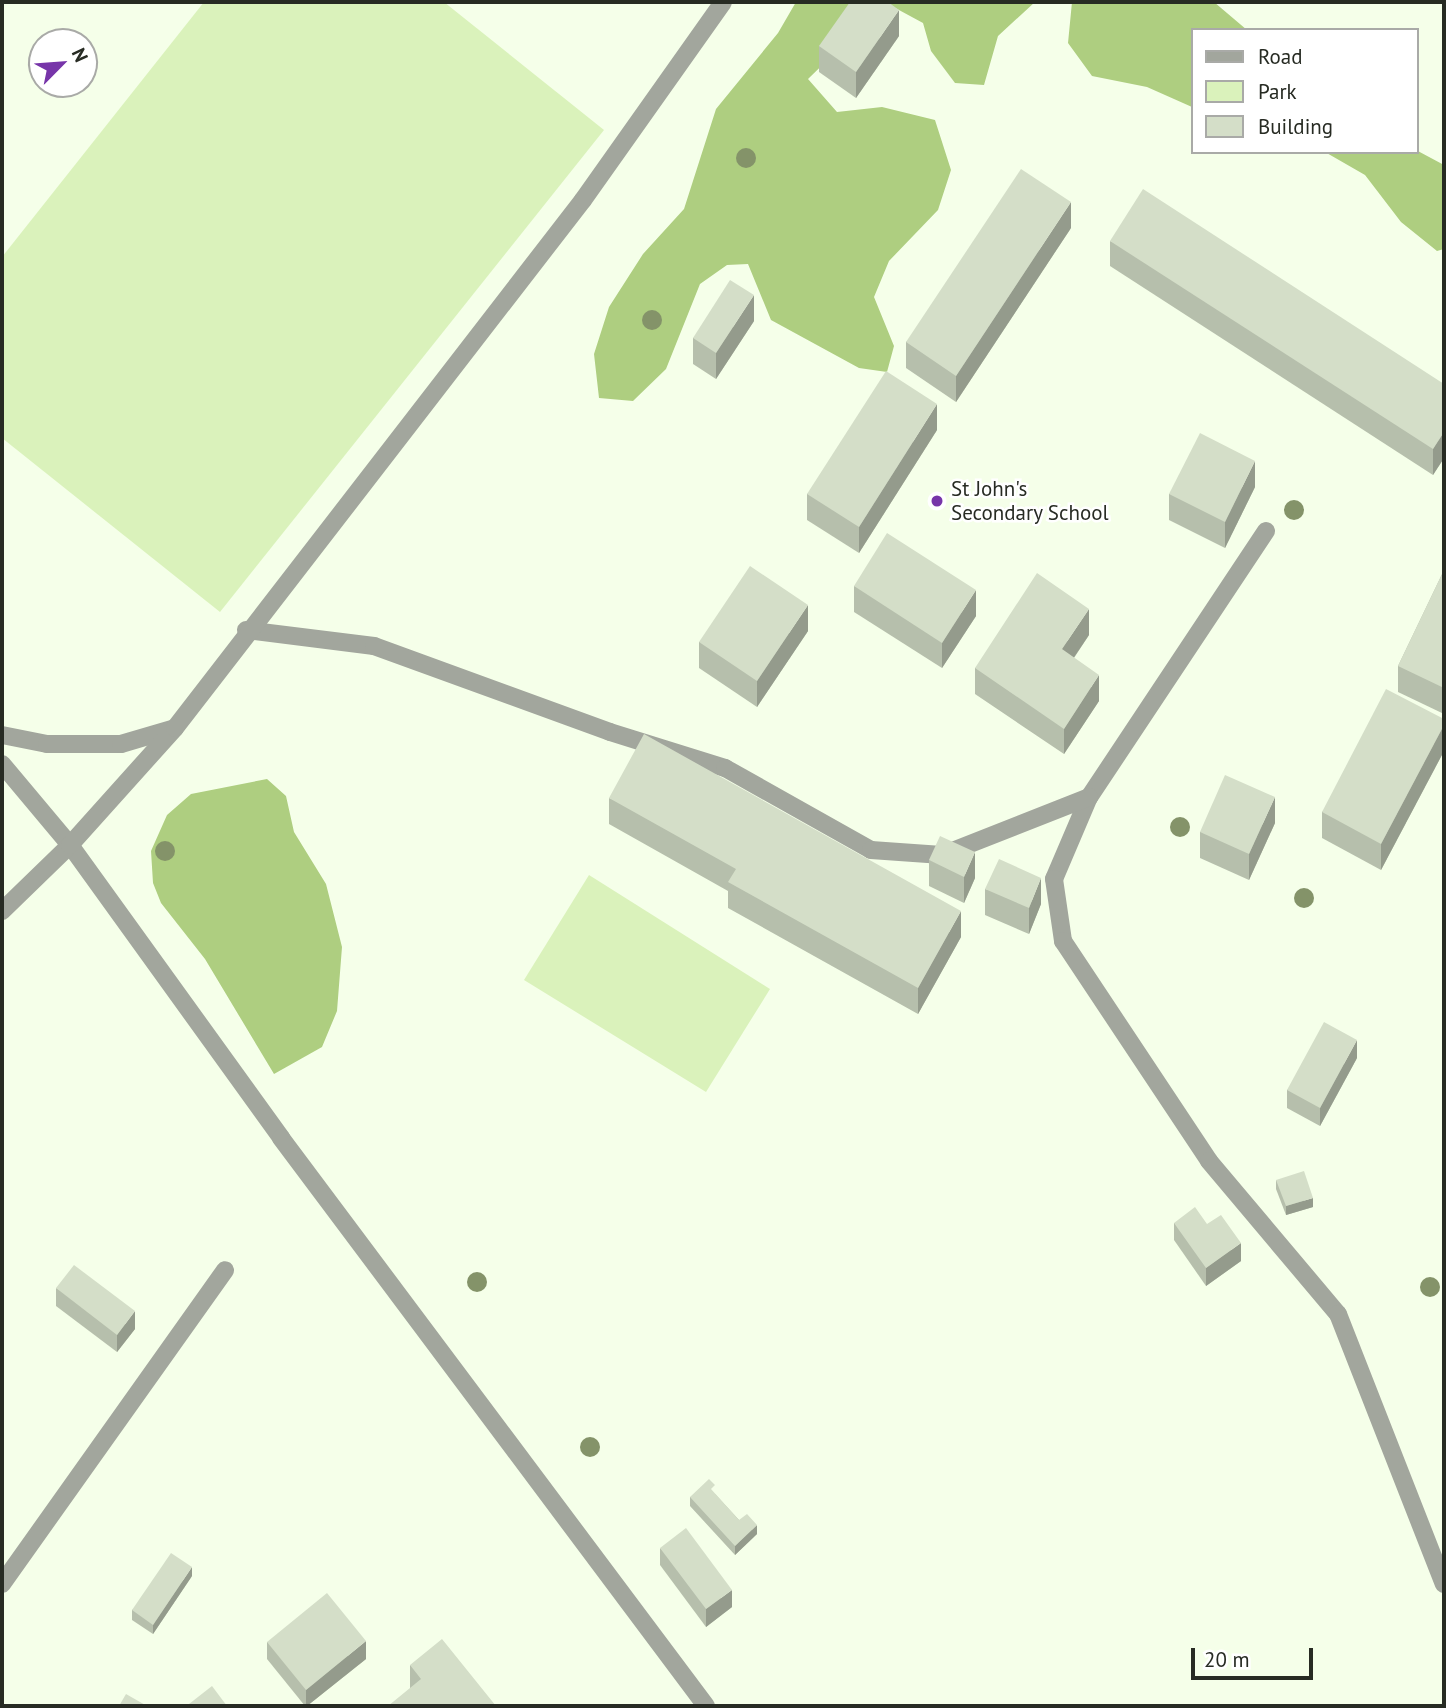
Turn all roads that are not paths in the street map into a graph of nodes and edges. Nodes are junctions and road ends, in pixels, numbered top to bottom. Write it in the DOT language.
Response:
graph roads {
  1 [pos="723,2"];
  2 [pos="1266,531"];
  3 [pos="246,630"];
  4 [pos="174,728"];
  5 [pos="2,735"];
  6 [pos="2,764"];
  7 [pos="1089,797"];
  8 [pos="69,845"];
  9 [pos="2,911"];
  10 [pos="225,1270"];
  11 [pos="2,1584"];
  12 [pos="1444,1584"];
  13 [pos="697,1704"];
  1 -- 3 [label="street"];
  2 -- 7 [label="street"];
  3 -- 4 [label="street"];
  3 -- 7 [label="street"];
  4 -- 5 [label="street"];
  4 -- 8 [label="street"];
  6 -- 8 [label="street"];
  7 -- 12 [label="street"];
  8 -- 9 [label="street"];
  8 -- 13 [label="street"];
  10 -- 11 [label="street"];
}
